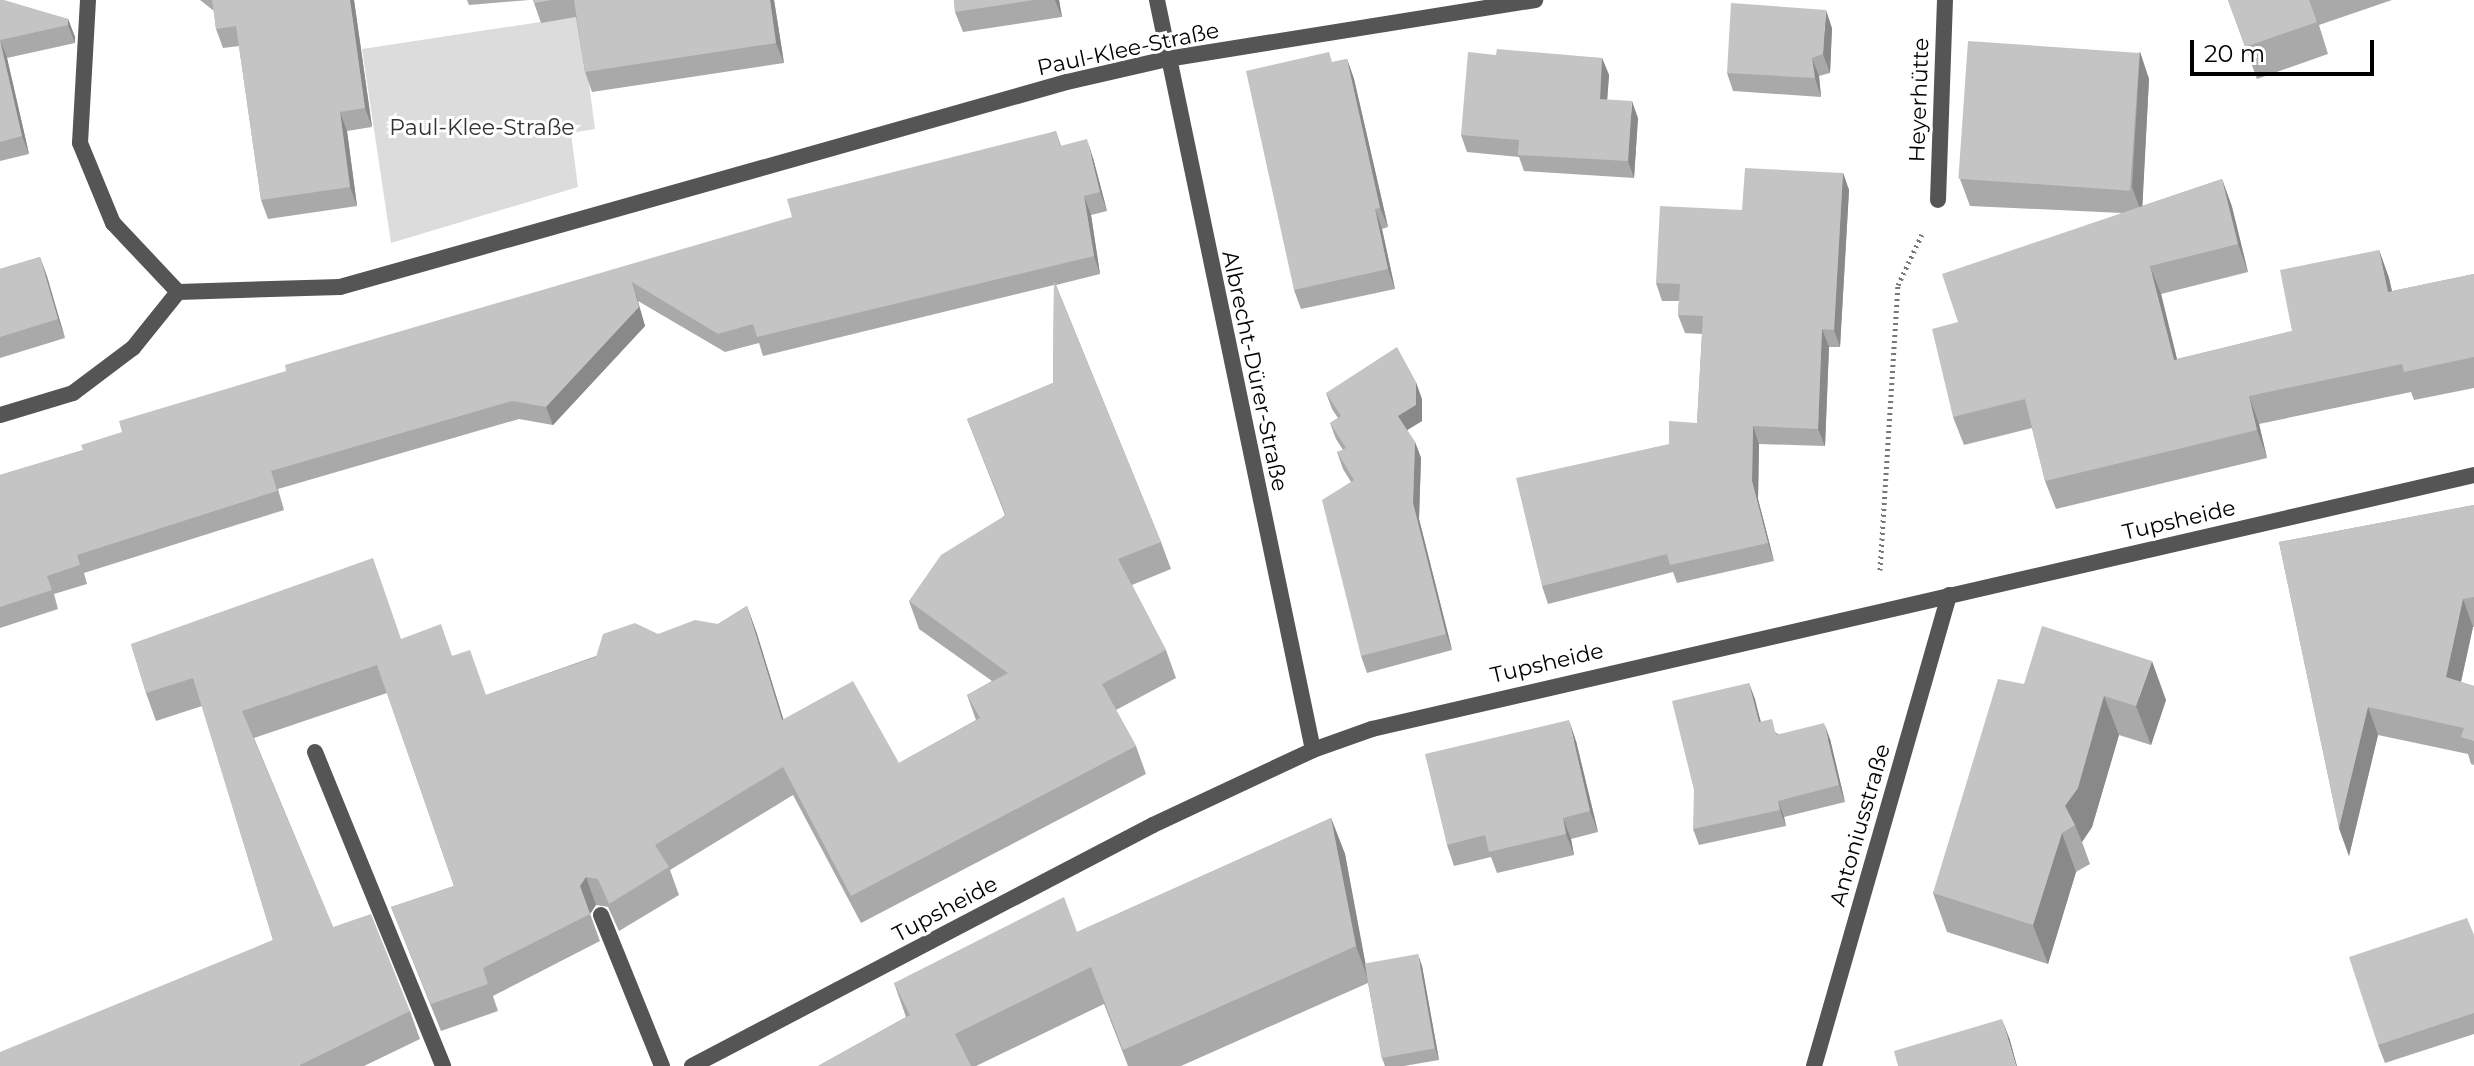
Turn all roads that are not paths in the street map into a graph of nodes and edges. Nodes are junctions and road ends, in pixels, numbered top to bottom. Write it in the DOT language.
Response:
graph roads {
  1 [pos="88,0"];
  2 [pos="1157,0"];
  3 [pos="1535,0"];
  4 [pos="1945,0"];
  5 [pos="1167,59"];
  6 [pos="1938,200"];
  7 [pos="178,292"];
  8 [pos="0,415"];
  9 [pos="2474,475"];
  10 [pos="1949,595"];
  11 [pos="1313,750"];
  12 [pos="315,752"];
  13 [pos="601,915"];
  14 [pos="443,1066"];
  15 [pos="662,1066"];
  16 [pos="692,1066"];
  17 [pos="1814,1066"];
  1 -- 7 [label="street"];
  2 -- 5 [label="street, Albrecht-Dürer-Straße"];
  3 -- 5 [label="street, Paul-Klee-Straße"];
  4 -- 6 [label="street, Heyerhütte"];
  5 -- 7 [label="street, Paul-Klee-Straße"];
  5 -- 11 [label="street, Albrecht-Dürer-Straße"];
  7 -- 8 [label="street"];
  9 -- 10 [label="street, Tupsheide"];
  10 -- 11 [label="street, Tupsheide"];
  10 -- 17 [label="street, Antoniusstraße"];
  11 -- 16 [label="street, Tupsheide"];
  12 -- 14 [label="street"];
  13 -- 15 [label="street"];
}
